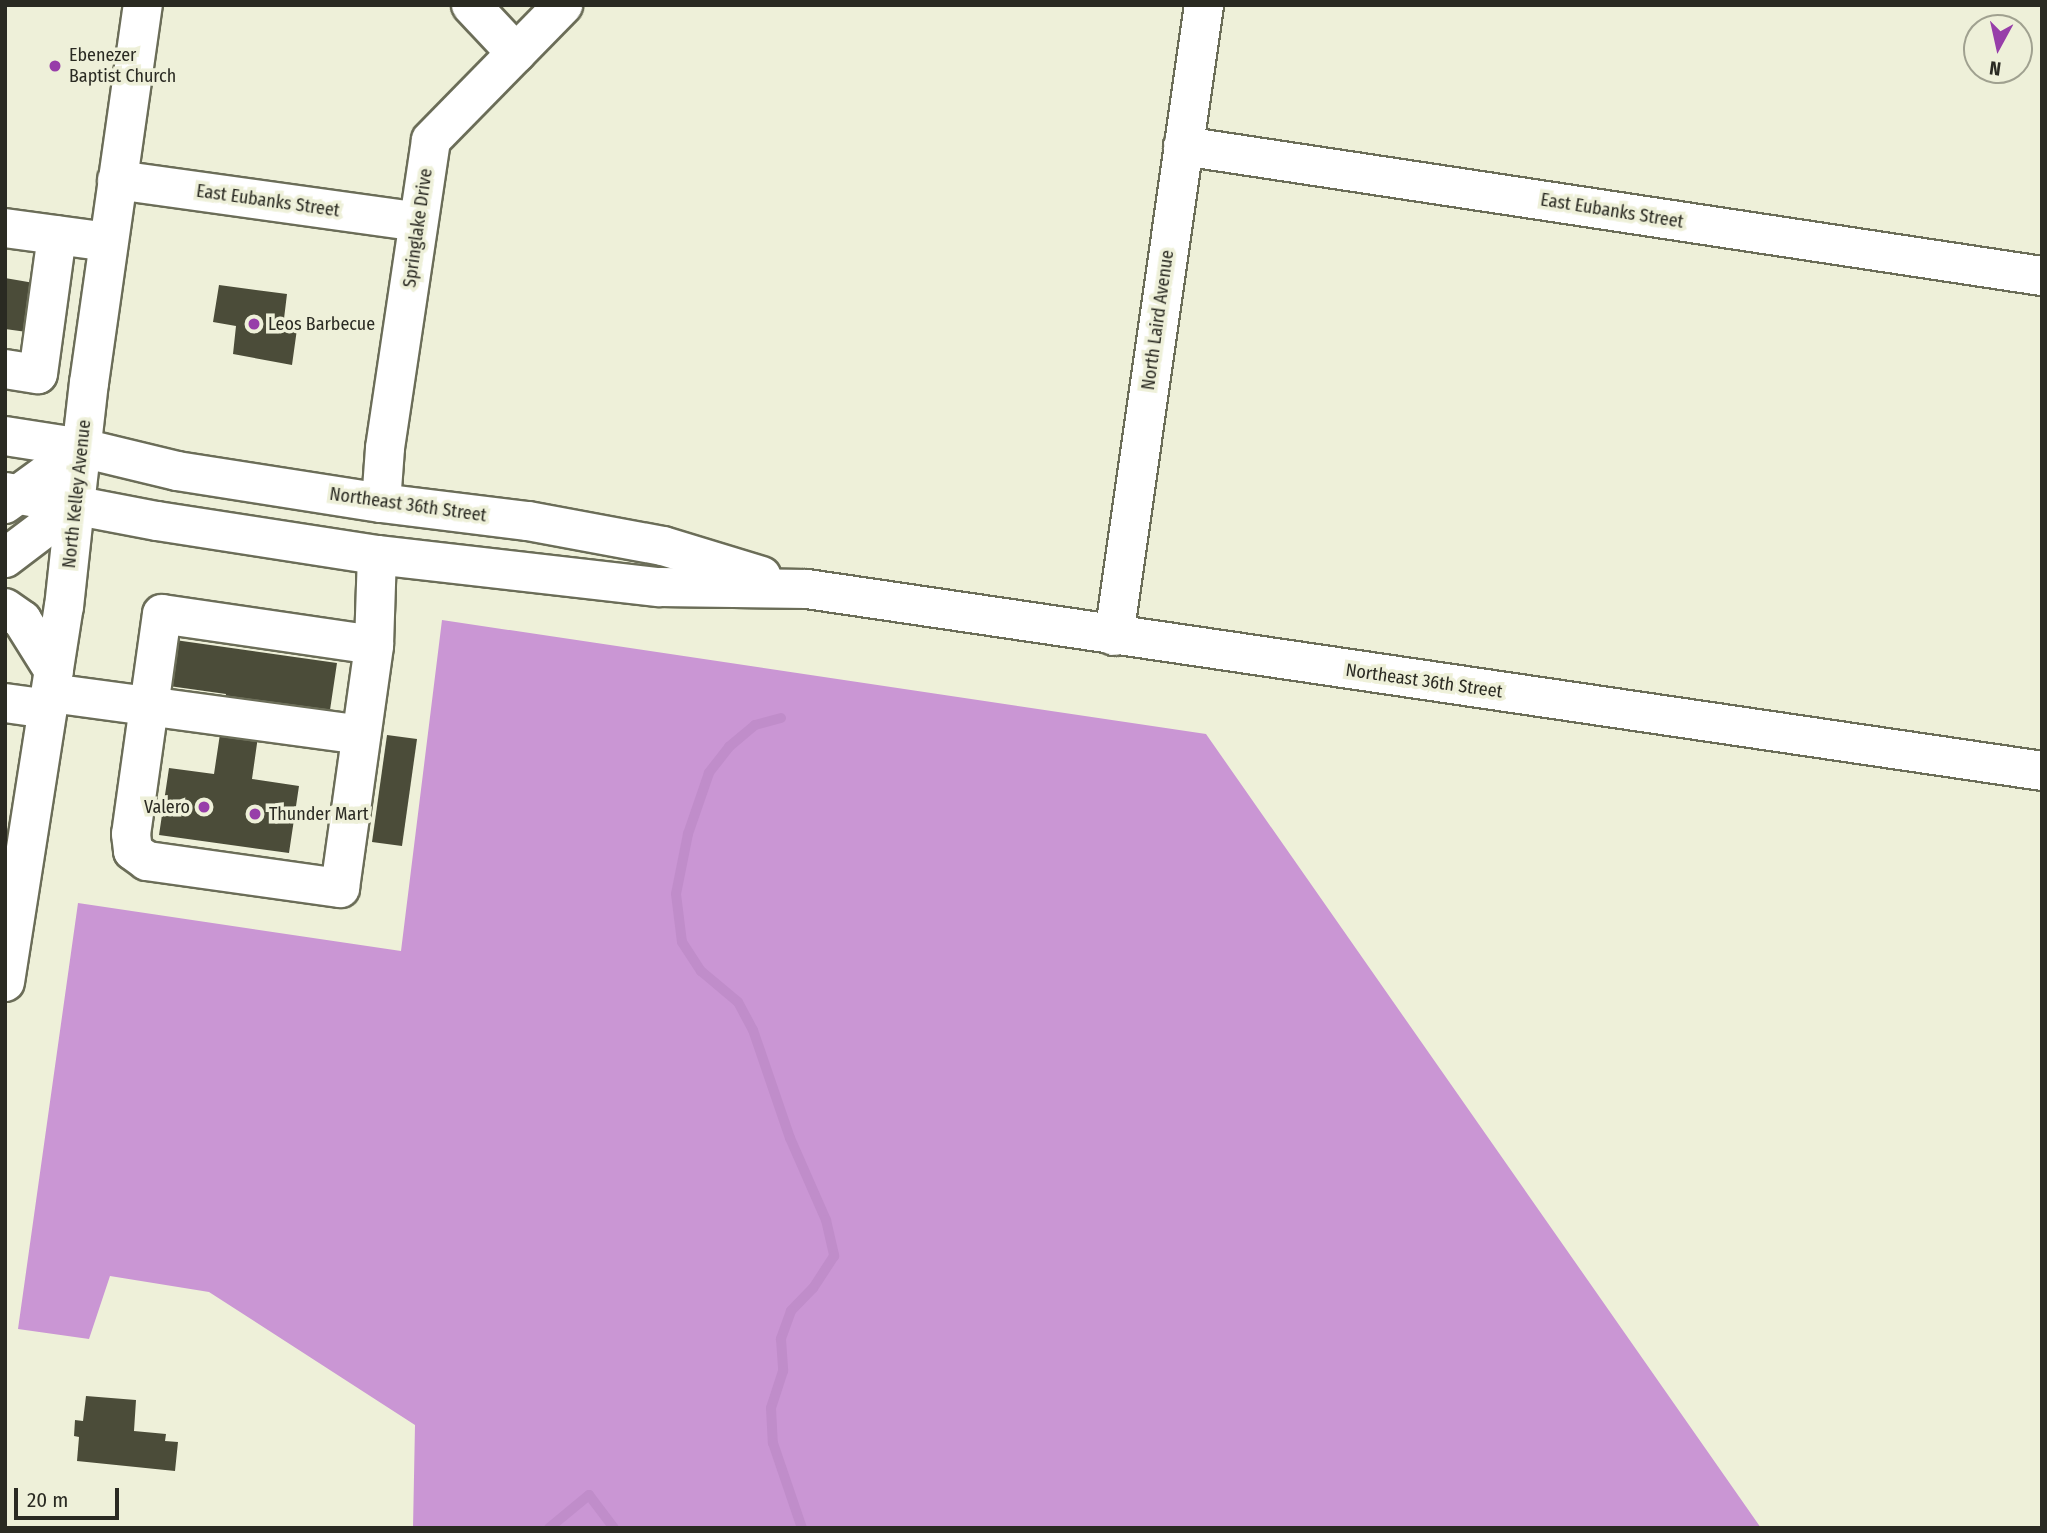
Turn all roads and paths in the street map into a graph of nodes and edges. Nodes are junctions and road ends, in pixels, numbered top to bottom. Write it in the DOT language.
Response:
graph roads {
  1 [pos="143,5"];
  2 [pos="471,5"];
  3 [pos="563,5"];
  4 [pos="1204,5"];
  5 [pos="516,52"];
  6 [pos="1182,146"];
  7 [pos="117,180"];
  8 [pos="418,222"];
  9 [pos="5,229"];
  10 [pos="57,235"];
  11 [pos="108,242"];
  12 [pos="2042,276"];
  13 [pos="5,369"];
  14 [pos="5,436"];
  15 [pos="82,448"];
  16 [pos="9,497"];
  17 [pos="381,502"];
  18 [pos="75,505"];
  19 [pos="377,555"];
  20 [pos="5,558"];
  21 [pos="807,589"];
  22 [pos="5,608"];
  23 [pos="1114,636"];
  24 [pos="374,645"];
  25 [pos="51,691"];
  26 [pos="5,703"];
  27 [pos="149,706"];
  28 [pos="361,736"];
  29 [pos="2042,771"];
  30 [pos="18,829"];
  31 [pos="9,939"];
  32 [pos="5,982"];
  1 -- 7 [label="main road, North Kelley Avenue"];
  2 -- 5 [label="main road"];
  3 -- 5 [label="main road, Springlake Drive"];
  4 -- 6 [label="main road, North Laird Avenue"];
  5 -- 8 [label="main road, Springlake Drive"];
  6 -- 12 [label="main road, East Eubanks Street"];
  6 -- 23 [label="main road, North Laird Avenue"];
  7 -- 8 [label="main road, East Eubanks Street"];
  7 -- 11 [label="main road, North Kelley Avenue"];
  8 -- 17 [label="main road, Springlake Drive"];
  9 -- 10 [label="main road"];
  10 -- 11 [label="main road"];
  10 -- 13 [label="main road"];
  11 -- 15 [label="main road, North Kelley Avenue"];
  14 -- 15 [label="main road, Northeast 36th Street"];
  15 -- 16 [label="main road"];
  15 -- 17 [label="main road, Northeast 36th Street"];
  15 -- 18 [label="main road, North Kelley Avenue"];
  16 -- 18 [label="main road, Northeast 36th Street"];
  17 -- 19 [label="main road, Springlake Drive"];
  17 -- 21 [label="main road, Northeast 36th Street"];
  18 -- 19 [label="main road, Northeast 36th Street"];
  18 -- 20 [label="main road"];
  18 -- 25 [label="main road, North Kelley Avenue"];
  19 -- 21 [label="main road, Northeast 36th Street"];
  19 -- 24 [label="main road, Springlake Drive"];
  21 -- 23 [label="main road, Northeast 36th Street"];
  22 -- 25 [label="main road"];
  23 -- 29 [label="main road, Northeast 36th Street"];
  24 -- 27 [label="main road"];
  24 -- 28 [label="main road, Springlake Drive"];
  25 -- 26 [label="main road"];
  25 -- 27 [label="main road"];
  25 -- 30 [label="main road, North Kelley Avenue"];
  27 -- 28 [label="main road"];
  27 -- 28 [label="main road, Springlake Drive"];
  30 -- 31 [label="main road, North Kelley Avenue"];
  31 -- 32 [label="main road, North Kelley Avenue"];
}
